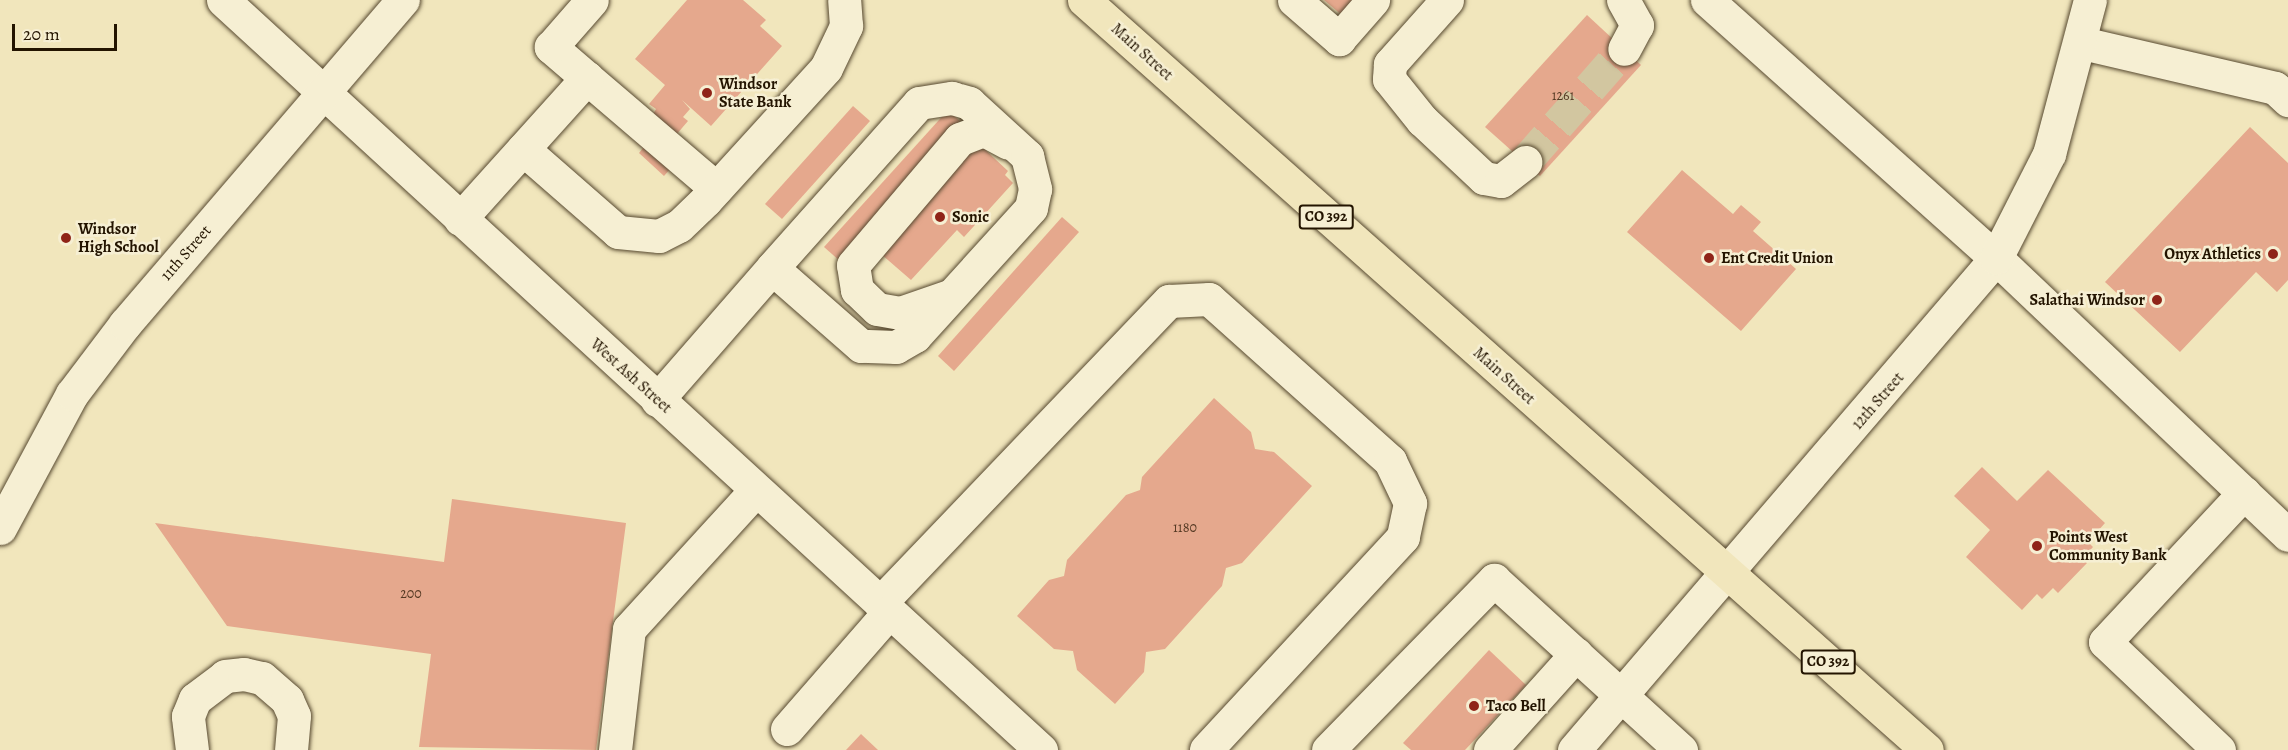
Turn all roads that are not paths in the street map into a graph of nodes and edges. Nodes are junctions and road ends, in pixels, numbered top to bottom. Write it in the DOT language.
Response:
graph roads {
  1 [pos="223,0"];
  2 [pos="403,0"];
  3 [pos="592,0"];
  4 [pos="844,0"];
  5 [pos="1084,0"];
  6 [pos="1294,0"];
  7 [pos="1373,0"];
  8 [pos="1447,0"];
  9 [pos="1623,0"];
  10 [pos="1707,0"];
  11 [pos="2090,0"];
  12 [pos="2082,43"];
  13 [pos="1624,49"];
  14 [pos="587,78"];
  15 [pos="322,94"];
  16 [pos="2288,100"];
  17 [pos="524,149"];
  18 [pos="1027,156"];
  19 [pos="1525,162"];
  20 [pos="716,188"];
  21 [pos="460,219"];
  22 [pos="1996,258"];
  23 [pos="772,268"];
  24 [pos="954,294"];
  25 [pos="657,400"];
  26 [pos="756,490"];
  27 [pos="2244,493"];
  28 [pos="0,528"];
  29 [pos="2288,535"];
  30 [pos="1729,574"];
  31 [pos="884,607"];
  32 [pos="1576,654"];
  33 [pos="1621,696"];
  34 [pos="787,729"];
  35 [pos="192,750"];
  36 [pos="291,750"];
  37 [pos="615,750"];
  38 [pos="1041,750"];
  39 [pos="1206,750"];
  40 [pos="1328,750"];
  41 [pos="1490,750"];
  42 [pos="1574,750"];
  43 [pos="1681,750"];
  44 [pos="1927,750"];
  45 [pos="2219,750"];
  1 -- 15 [label="street, West Ash Street"];
  2 -- 15 [label="street, 11th Street"];
  3 -- 14 [label="street"];
  4 -- 20 [label="street"];
  5 -- 30 [label="main road, Main Street / CO 392"];
  6 -- 7 [label="street"];
  8 -- 19 [label="street"];
  9 -- 13 [label="street"];
  10 -- 22 [label="street"];
  11 -- 12 [label="street, 12th Street"];
  12 -- 16 [label="street"];
  12 -- 22 [label="street, 12th Street"];
  14 -- 17 [label="street"];
  14 -- 20 [label="street"];
  15 -- 21 [label="street, West Ash Street"];
  15 -- 28 [label="street, 11th Street"];
  17 -- 20 [label="street"];
  17 -- 21 [label="street"];
  18 -- 23 [label="street"];
  18 -- 24 [label="street"];
  18 -- 24 [label="street"];
  21 -- 25 [label="street, West Ash Street"];
  22 -- 27 [label="street"];
  22 -- 30 [label="street, 12th Street"];
  23 -- 24 [label="street"];
  23 -- 25 [label="street"];
  25 -- 26 [label="street, West Ash Street"];
  26 -- 31 [label="street, West Ash Street"];
  26 -- 37 [label="street"];
  27 -- 29 [label="street"];
  27 -- 45 [label="street"];
  30 -- 33 [label="street, 12th Street"];
  30 -- 44 [label="main road, Main Street / CO 392"];
  31 -- 34 [label="street"];
  31 -- 38 [label="street, West Ash Street"];
  31 -- 39 [label="street"];
  32 -- 33 [label="street"];
  32 -- 40 [label="street"];
  32 -- 41 [label="street"];
  33 -- 42 [label="street, 12th Street"];
  33 -- 43 [label="street"];
  35 -- 36 [label="street"];
}
